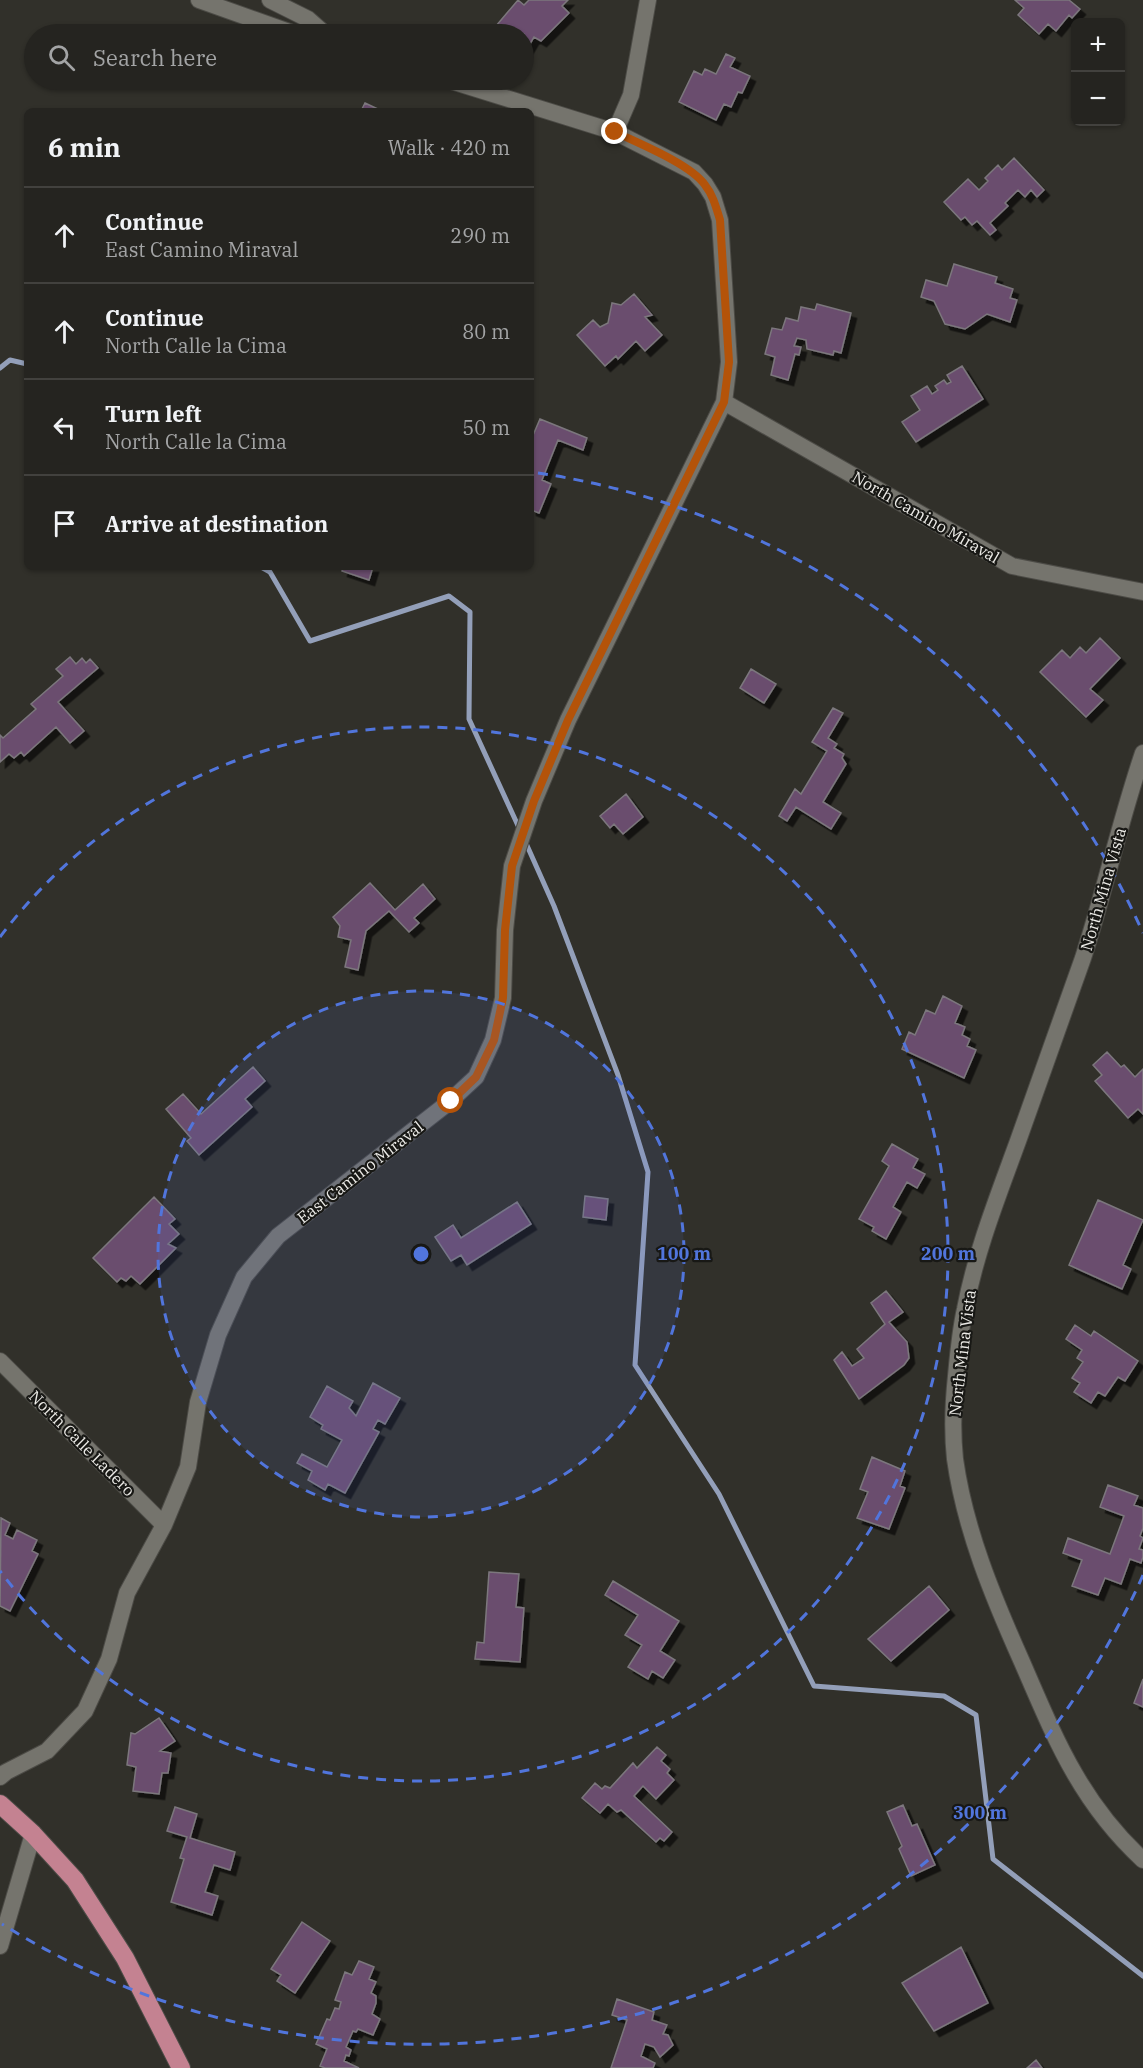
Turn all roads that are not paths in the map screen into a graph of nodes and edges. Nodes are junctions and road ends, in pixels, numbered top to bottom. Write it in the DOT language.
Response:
graph roads {
  1 [pos="199,0"];
  2 [pos="270,0"];
  3 [pos="648,0"];
  4 [pos="267,24"];
  5 [pos="314,24"];
  6 [pos="480,90"];
  7 [pos="615,132"];
  8 [pos="724,402"];
  9 [pos="1143,592"];
  10 [pos="1143,753"];
  11 [pos="0,1362"];
  12 [pos="164,1525"];
  13 [pos="0,1777"];
  14 [pos="0,1804"];
  15 [pos="33,1834"];
  16 [pos="1143,1860"];
  17 [pos="0,1946"];
  18 [pos="181,2068"];
  1 -- 4 [label="street"];
  2 -- 5 [label="street"];
  3 -- 7 [label="street"];
  6 -- 7 [label="street, East Camino Miraval"];
  7 -- 8 [label="street, East Camino Miraval"];
  8 -- 9 [label="street, North Camino Miraval"];
  8 -- 12 [label="street, East Camino Miraval"];
  10 -- 16 [label="street, North Mina Vista"];
  11 -- 12 [label="street, North Calle Ladero"];
  12 -- 13 [label="street, East Camino Miraval"];
  14 -- 15 [label="main road"];
  15 -- 17 [label="street"];
  15 -- 18 [label="main road"];
}
